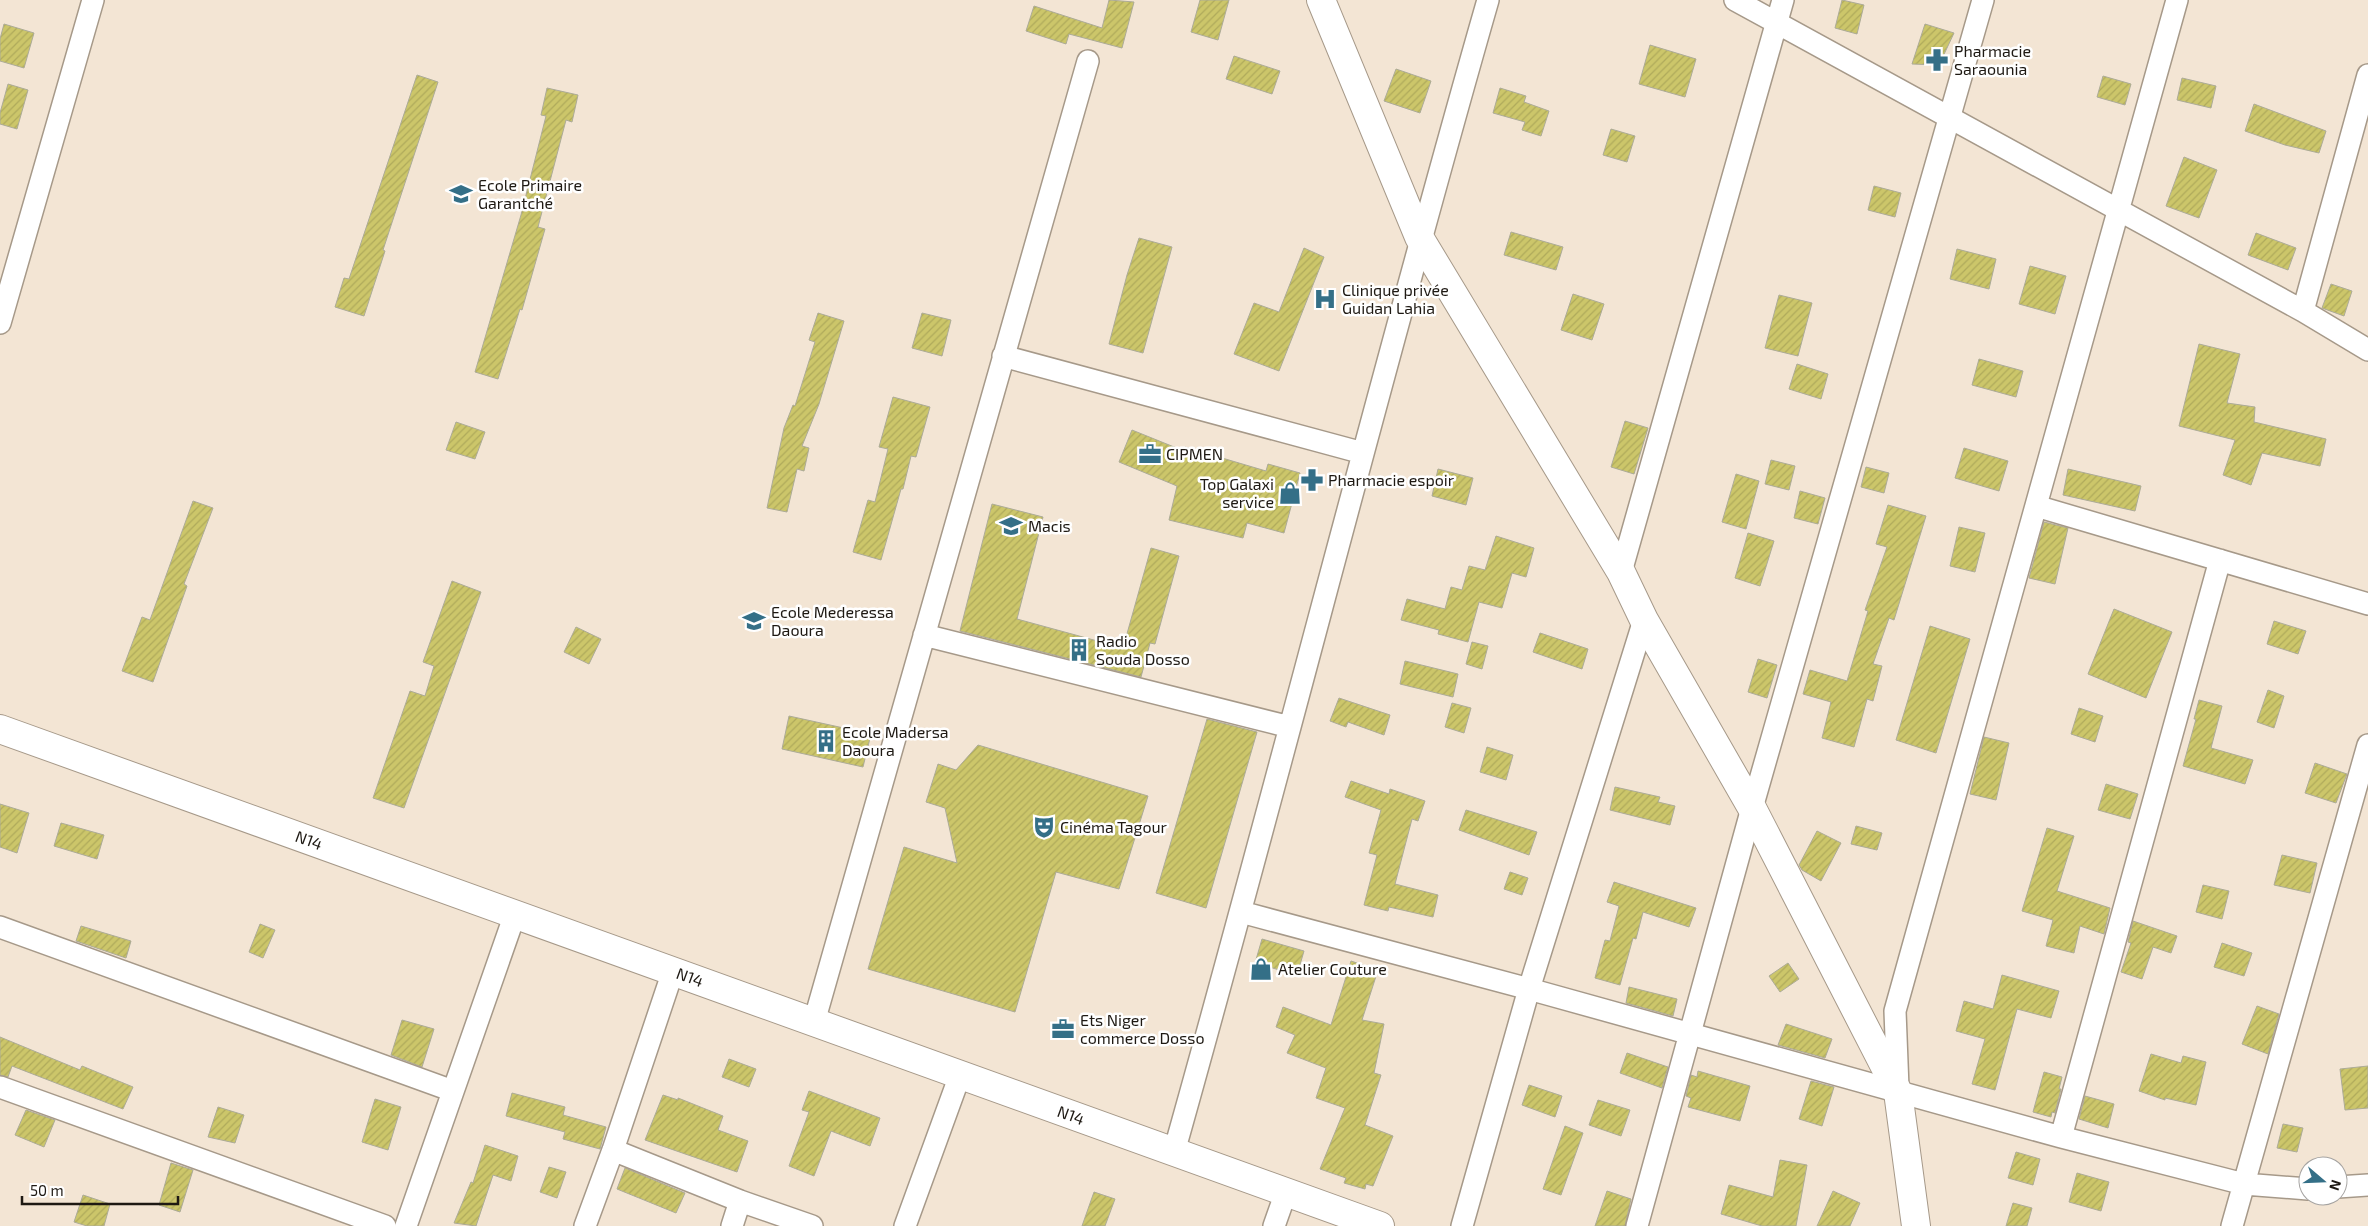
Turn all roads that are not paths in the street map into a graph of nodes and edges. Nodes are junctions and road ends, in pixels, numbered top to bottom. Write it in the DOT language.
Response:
graph roads {
  1 [pos="93,0"];
  2 [pos="1321,0"];
  3 [pos="1488,0"];
  4 [pos="1735,0"];
  5 [pos="1783,0"];
  6 [pos="1983,0"];
  7 [pos="2177,0"];
  8 [pos="1776,24"];
  9 [pos="1088,61"];
  10 [pos="2368,75"];
  11 [pos="1950,117"];
  12 [pos="2118,210"];
  13 [pos="1419,237"];
  14 [pos="2303,311"];
  15 [pos="0,323"];
  16 [pos="2368,350"];
  17 [pos="1003,356"];
  18 [pos="1362,453"];
  19 [pos="2036,506"];
  20 [pos="2220,560"];
  21 [pos="1621,572"];
  22 [pos="2368,604"];
  23 [pos="1644,620"];
  24 [pos="924,635"];
  25 [pos="1290,728"];
  26 [pos="0,729"];
  27 [pos="2368,745"];
  28 [pos="1752,808"];
  29 [pos="1241,912"];
  30 [pos="515,914"];
  31 [pos="0,927"];
  32 [pos="673,971"];
  33 [pos="1529,989"];
  34 [pos="814,1022"];
  35 [pos="1690,1033"];
  36 [pos="960,1075"];
  37 [pos="0,1087"];
  38 [pos="453,1091"];
  39 [pos="1898,1092"];
  40 [pos="2061,1137"];
  41 [pos="614,1150"];
  42 [pos="1174,1152"];
  43 [pos="2244,1184"];
  44 [pos="2368,1185"];
  45 [pos="2348,1186"];
  46 [pos="2298,1188"];
  47 [pos="1286,1192"];
  48 [pos="740,1201"];
  49 [pos="385,1226"];
  50 [pos="406,1226"];
  51 [pos="586,1226"];
  52 [pos="732,1226"];
  53 [pos="812,1226"];
  54 [pos="905,1226"];
  55 [pos="1274,1226"];
  56 [pos="1380,1226"];
  57 [pos="1462,1226"];
  58 [pos="1637,1226"];
  59 [pos="1916,1226"];
  60 [pos="2232,1226"];
  1 -- 15 [label="street"];
  2 -- 13 [label="main road"];
  3 -- 13 [label="street"];
  4 -- 8 [label="street"];
  5 -- 8 [label="street"];
  6 -- 11 [label="street"];
  7 -- 12 [label="street"];
  8 -- 11 [label="street"];
  8 -- 21 [label="street"];
  9 -- 17 [label="street"];
  10 -- 14 [label="street"];
  11 -- 12 [label="street"];
  11 -- 28 [label="street"];
  12 -- 14 [label="street"];
  12 -- 19 [label="street"];
  13 -- 18 [label="street"];
  13 -- 21 [label="main road"];
  14 -- 16 [label="street"];
  17 -- 18 [label="street"];
  17 -- 24 [label="street"];
  18 -- 25 [label="street"];
  19 -- 20 [label="street"];
  19 -- 39 [label="street"];
  20 -- 22 [label="street"];
  20 -- 40 [label="street"];
  21 -- 23 [label="main road"];
  23 -- 28 [label="main road"];
  23 -- 33 [label="street"];
  24 -- 25 [label="street"];
  24 -- 34 [label="street"];
  25 -- 29 [label="street"];
  26 -- 30 [label="main road, N14"];
  27 -- 43 [label="street"];
  28 -- 35 [label="street"];
  28 -- 39 [label="main road"];
  29 -- 33 [label="street"];
  29 -- 42 [label="street"];
  30 -- 32 [label="main road, N14"];
  30 -- 38 [label="street"];
  31 -- 38 [label="street"];
  32 -- 34 [label="main road, N14"];
  32 -- 41 [label="street"];
  33 -- 35 [label="street"];
  33 -- 57 [label="street"];
  34 -- 36 [label="main road, N14"];
  35 -- 39 [label="street"];
  35 -- 58 [label="street"];
  36 -- 42 [label="main road, N14"];
  36 -- 54 [label="street"];
  37 -- 49 [label="street"];
  38 -- 50 [label="street"];
  39 -- 40 [label="street"];
  39 -- 59 [label="main road"];
  40 -- 43 [label="street"];
  41 -- 48 [label="street"];
  41 -- 51 [label="street"];
  42 -- 47 [label="main road, N14"];
  43 -- 46 [label="street"];
  43 -- 60 [label="street"];
  44 -- 45 [label="street"];
  47 -- 55 [label="street"];
  47 -- 56 [label="main road, N14"];
  48 -- 52 [label="street"];
  48 -- 53 [label="street"];
}
